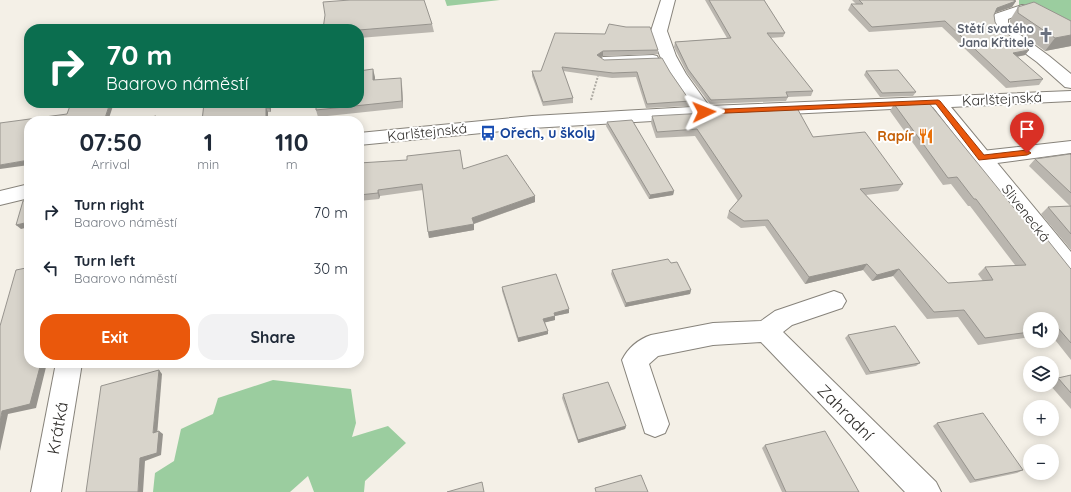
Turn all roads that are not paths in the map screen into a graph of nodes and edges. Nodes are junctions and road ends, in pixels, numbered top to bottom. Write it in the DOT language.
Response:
graph roads {
  1 [pos="668,0"];
  2 [pos="1022,9"];
  3 [pos="661,58"];
  4 [pos="603,60"];
  5 [pos="1071,82"];
  6 [pos="1071,96"];
  7 [pos="938,102"];
  8 [pos="704,112"];
  9 [pos="364,139"];
  10 [pos="1071,147"];
  11 [pos="982,158"];
  12 [pos="24,192"];
  13 [pos="0,198"];
  14 [pos="1071,268"];
  15 [pos="834,301"];
  16 [pos="766,331"];
  17 [pos="68,368"];
  18 [pos="655,424"];
  19 [pos="46,492"];
  20 [pos="926,492"];
  1 -- 8 [label="street"];
  2 -- 5 [label="street"];
  3 -- 4 [label="lane"];
  6 -- 7 [label="street, Karlštejnská"];
  7 -- 8 [label="street, Karlštejnská"];
  7 -- 11 [label="street, Slivenecká"];
  8 -- 9 [label="street, Karlštejnská"];
  10 -- 11 [label="street"];
  11 -- 14 [label="street, Slivenecká"];
  12 -- 13 [label="street"];
  15 -- 16 [label="street"];
  16 -- 18 [label="street"];
  16 -- 20 [label="street, Zahradní"];
  17 -- 19 [label="street, Krátká"];
}
